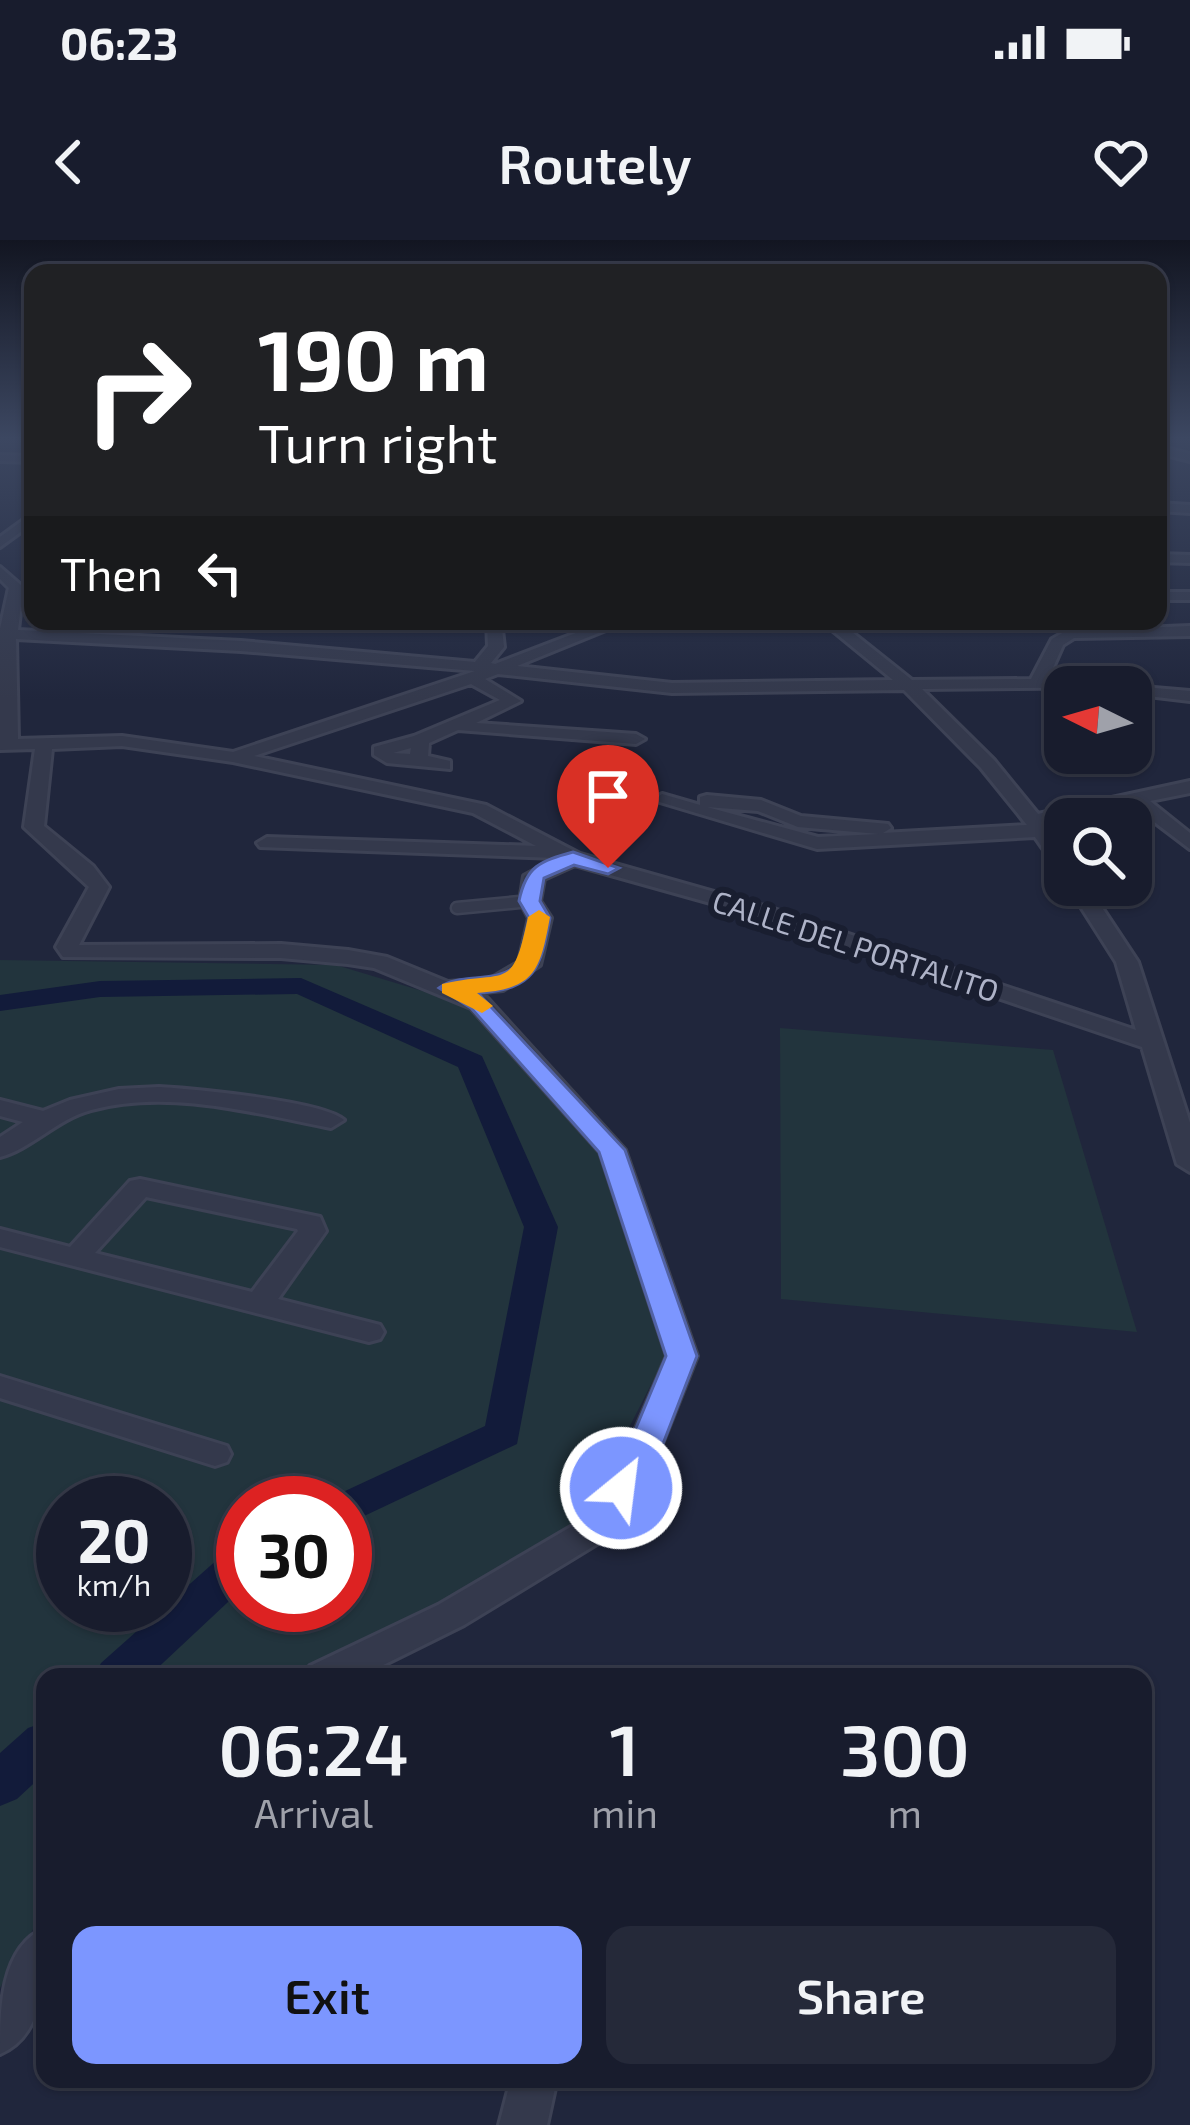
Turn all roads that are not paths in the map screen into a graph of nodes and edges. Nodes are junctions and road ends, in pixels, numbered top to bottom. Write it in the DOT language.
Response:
graph roads {
  1 [pos="24,524"];
  2 [pos="0,543"];
  3 [pos="0,571"];
  4 [pos="495,630"];
  5 [pos="595,630"];
  6 [pos="839,630"];
  7 [pos="1190,631"];
  8 [pos="6,634"];
  9 [pos="496,647"];
  10 [pos="536,650"];
  11 [pos="480,671"];
  12 [pos="902,683"];
  13 [pos="1036,684"];
  14 [pos="1190,696"];
  15 [pos="455,727"];
  16 [pos="636,739"];
  17 [pos="44,744"];
  18 [pos="5,745"];
  19 [pos="233,757"];
  20 [pos="444,765"];
  21 [pos="1190,787"];
  22 [pos="1152,799"];
  23 [pos="1152,803"];
  24 [pos="1190,803"];
  25 [pos="1152,812"];
  26 [pos="1044,825"];
  27 [pos="1038,826"];
  28 [pos="1044,835"];
  29 [pos="908,837"];
  30 [pos="267,843"];
  31 [pos="1190,843"];
  32 [pos="568,856"];
  33 [pos="530,901"];
  34 [pos="1091,906"];
  35 [pos="457,908"];
  36 [pos="451,988"];
  37 [pos="1151,1043"];
  38 [pos="0,1108"];
  39 [pos="38,1118"];
  40 [pos="331,1120"];
  41 [pos="0,1149"];
  42 [pos="1190,1163"];
  43 [pos="0,1238"];
  44 [pos="76,1257"];
  45 [pos="259,1304"];
  46 [pos="369,1332"];
  47 [pos="0,1387"];
  48 [pos="215,1454"];
  49 [pos="342,1668"];
  50 [pos="36,1966"];
  51 [pos="0,2032"];
  52 [pos="532,2088"];
  53 [pos="523,2125"];
  1 -- 2 [label="street"];
  3 -- 8 [label="street"];
  4 -- 9 [label="street"];
  5 -- 10 [label="street"];
  6 -- 12 [label="street"];
  7 -- 13 [label="street"];
  8 -- 11 [label="street"];
  8 -- 18 [label="street"];
  9 -- 10 [label="street"];
  9 -- 11 [label="street"];
  10 -- 11 [label="street"];
  11 -- 12 [label="street"];
  11 -- 15 [label="street"];
  11 -- 19 [label="street"];
  12 -- 13 [label="street"];
  12 -- 27 [label="street"];
  13 -- 14 [label="street"];
  15 -- 16 [label="street"];
  15 -- 20 [label="street"];
  17 -- 18 [label="street, CALLE DEL PORTALITO"];
  17 -- 19 [label="street, CALLE DEL PORTALITO"];
  17 -- 36 [label="street"];
  19 -- 32 [label="street, CALLE DEL PORTALITO"];
  21 -- 22 [label="street"];
  23 -- 24 [label="street"];
  25 -- 31 [label="street"];
  26 -- 27 [label="street"];
  27 -- 28 [label="street"];
  27 -- 29 [label="street"];
  29 -- 29 [label="street"];
  30 -- 32 [label="street"];
  32 -- 33 [label="street"];
  32 -- 37 [label="street, CALLE DEL PORTALITO"];
  33 -- 35 [label="lane"];
  33 -- 36 [label="street"];
  34 -- 37 [label="street"];
  36 -- 49 [label="street"];
  37 -- 42 [label="street"];
  38 -- 39 [label="street"];
  39 -- 40 [label="street"];
  39 -- 41 [label="street"];
  43 -- 44 [label="street"];
  44 -- 45 [label="street"];
  44 -- 45 [label="street"];
  45 -- 46 [label="street"];
  47 -- 48 [label="street"];
  50 -- 51 [label="street"];
  52 -- 53 [label="street"];
}
